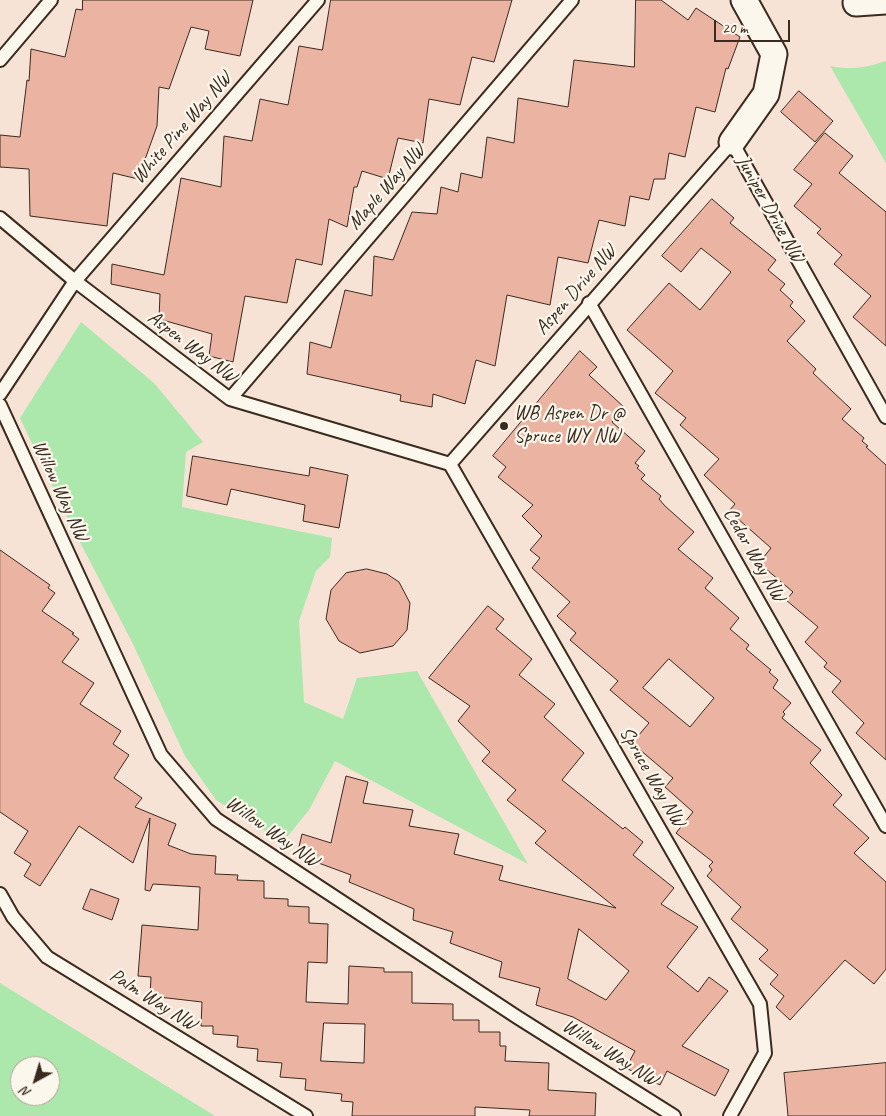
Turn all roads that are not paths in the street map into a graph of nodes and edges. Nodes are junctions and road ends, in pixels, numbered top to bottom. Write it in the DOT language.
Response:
graph roads {
  1 [pos="51,0"];
  2 [pos="318,0"];
  3 [pos="572,0"];
  4 [pos="744,0"];
  5 [pos="886,1"];
  6 [pos="856,3"];
  7 [pos="0,60"];
  8 [pos="732,142"];
  9 [pos="0,218"];
  10 [pos="75,282"];
  11 [pos="589,303"];
  12 [pos="0,394"];
  13 [pos="230,399"];
  14 [pos="0,405"];
  15 [pos="886,417"];
  16 [pos="450,464"];
  17 [pos="886,826"];
  18 [pos="0,894"];
  19 [pos="306,1116"];
  20 [pos="674,1116"];
  21 [pos="730,1116"];
  1 -- 7 [label="lane"];
  2 -- 10 [label="lane, White Pine Way NW"];
  3 -- 13 [label="lane, Maple Way NW"];
  4 -- 8 [label="street, Juniper Drive NW"];
  5 -- 6 [label="street"];
  8 -- 11 [label="lane, Aspen Drive NW"];
  8 -- 15 [label="lane, Juniper Drive NW"];
  9 -- 10 [label="lane, Aspen Way NW"];
  10 -- 12 [label="lane"];
  10 -- 13 [label="lane, Aspen Way NW"];
  11 -- 16 [label="lane, Aspen Drive NW"];
  11 -- 17 [label="lane, Cedar Way NW"];
  13 -- 16 [label="lane, Aspen Way NW"];
  14 -- 20 [label="lane, Willow Way NW"];
  16 -- 21 [label="lane, Spruce Way NW"];
  18 -- 19 [label="lane, Palm Way NW"];
}
